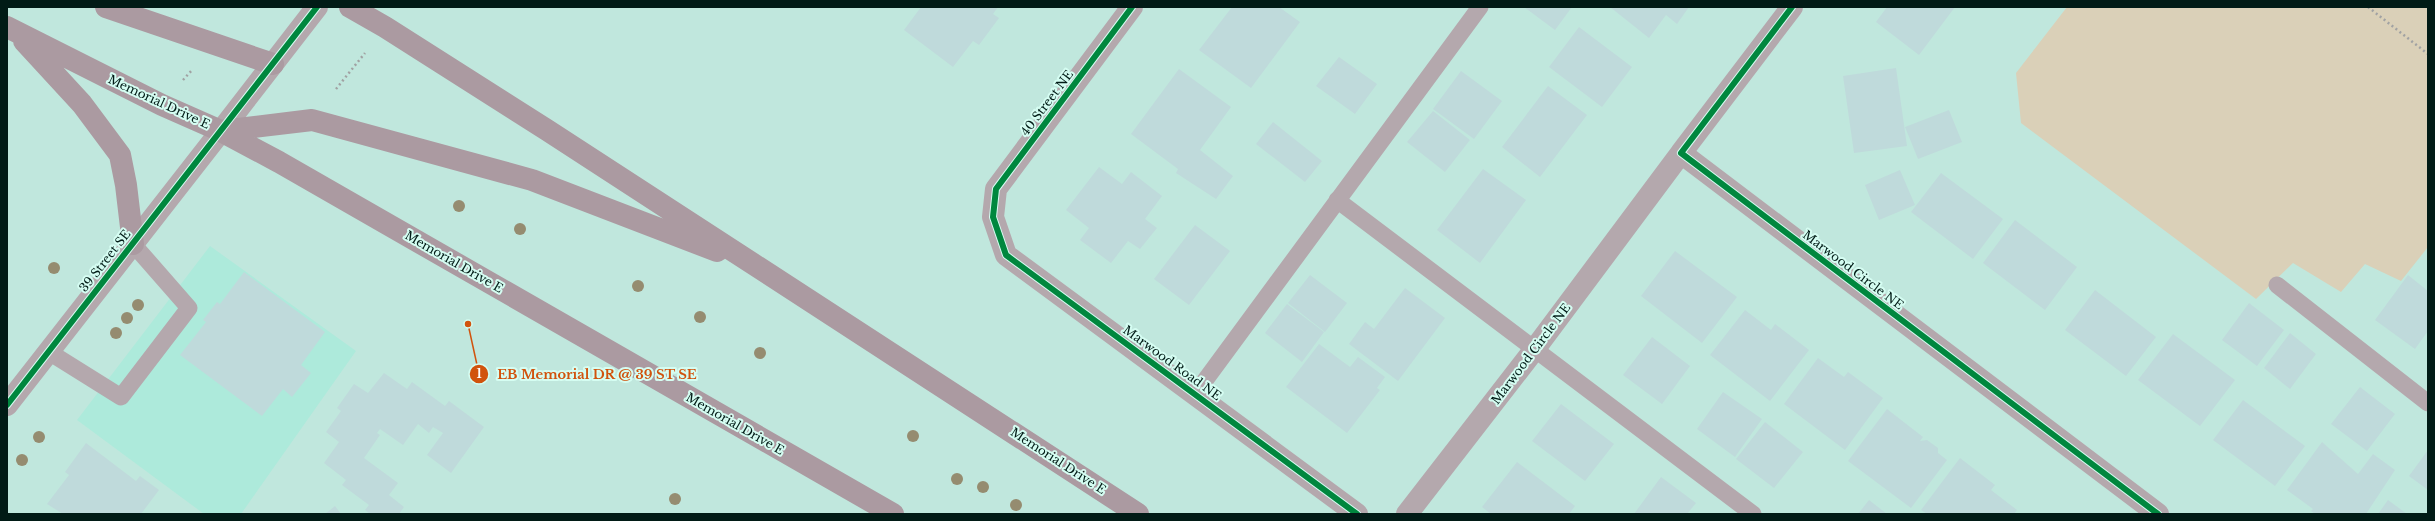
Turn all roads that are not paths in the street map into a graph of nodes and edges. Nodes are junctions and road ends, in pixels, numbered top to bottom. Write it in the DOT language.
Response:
graph roads {
  1 [pos="106,7"];
  2 [pos="317,7"];
  3 [pos="350,7"];
  4 [pos="1132,7"];
  5 [pos="1480,7"];
  6 [pos="1792,7"];
  7 [pos="11,30"];
  8 [pos="273,64"];
  9 [pos="221,131"];
  10 [pos="1682,153"];
  11 [pos="1337,200"];
  12 [pos="993,217"];
  13 [pos="133,244"];
  14 [pos="759,267"];
  15 [pos="2277,285"];
  16 [pos="1534,350"];
  17 [pos="48,352"];
  18 [pos="1195,394"];
  19 [pos="2428,403"];
  20 [pos="7,405"];
  21 [pos="893,514"];
  22 [pos="1138,514"];
  23 [pos="1357,514"];
  24 [pos="1407,514"];
  25 [pos="1753,514"];
  26 [pos="2158,514"];
  1 -- 8 [label="main road"];
  2 -- 8 [label="street, 39 Street SE"];
  3 -- 14 [label="main road, Memorial Drive E"];
  4 -- 12 [label="street, 40 Street NE"];
  5 -- 11 [label="lane"];
  6 -- 10 [label="street, Marwood Circle NE"];
  7 -- 9 [label="main road, Memorial Drive E"];
  7 -- 13 [label="main road"];
  8 -- 9 [label="street, 39 Street SE"];
  9 -- 13 [label="street, 39 Street SE"];
  9 -- 14 [label="main road"];
  9 -- 21 [label="main road, Memorial Drive E"];
  10 -- 16 [label="street, Marwood Circle NE"];
  10 -- 26 [label="street, Marwood Circle NE"];
  11 -- 16 [label="lane"];
  11 -- 18 [label="lane"];
  12 -- 18 [label="street, Marwood Road NE"];
  13 -- 17 [label="street, 39 Street SE"];
  13 -- 17 [label="lane"];
  14 -- 22 [label="main road, Memorial Drive E"];
  15 -- 19 [label="lane"];
  16 -- 24 [label="street, Marwood Circle NE"];
  16 -- 25 [label="lane"];
  17 -- 20 [label="street, 39 Street SE"];
  18 -- 23 [label="street, Marwood Road NE"];
}
